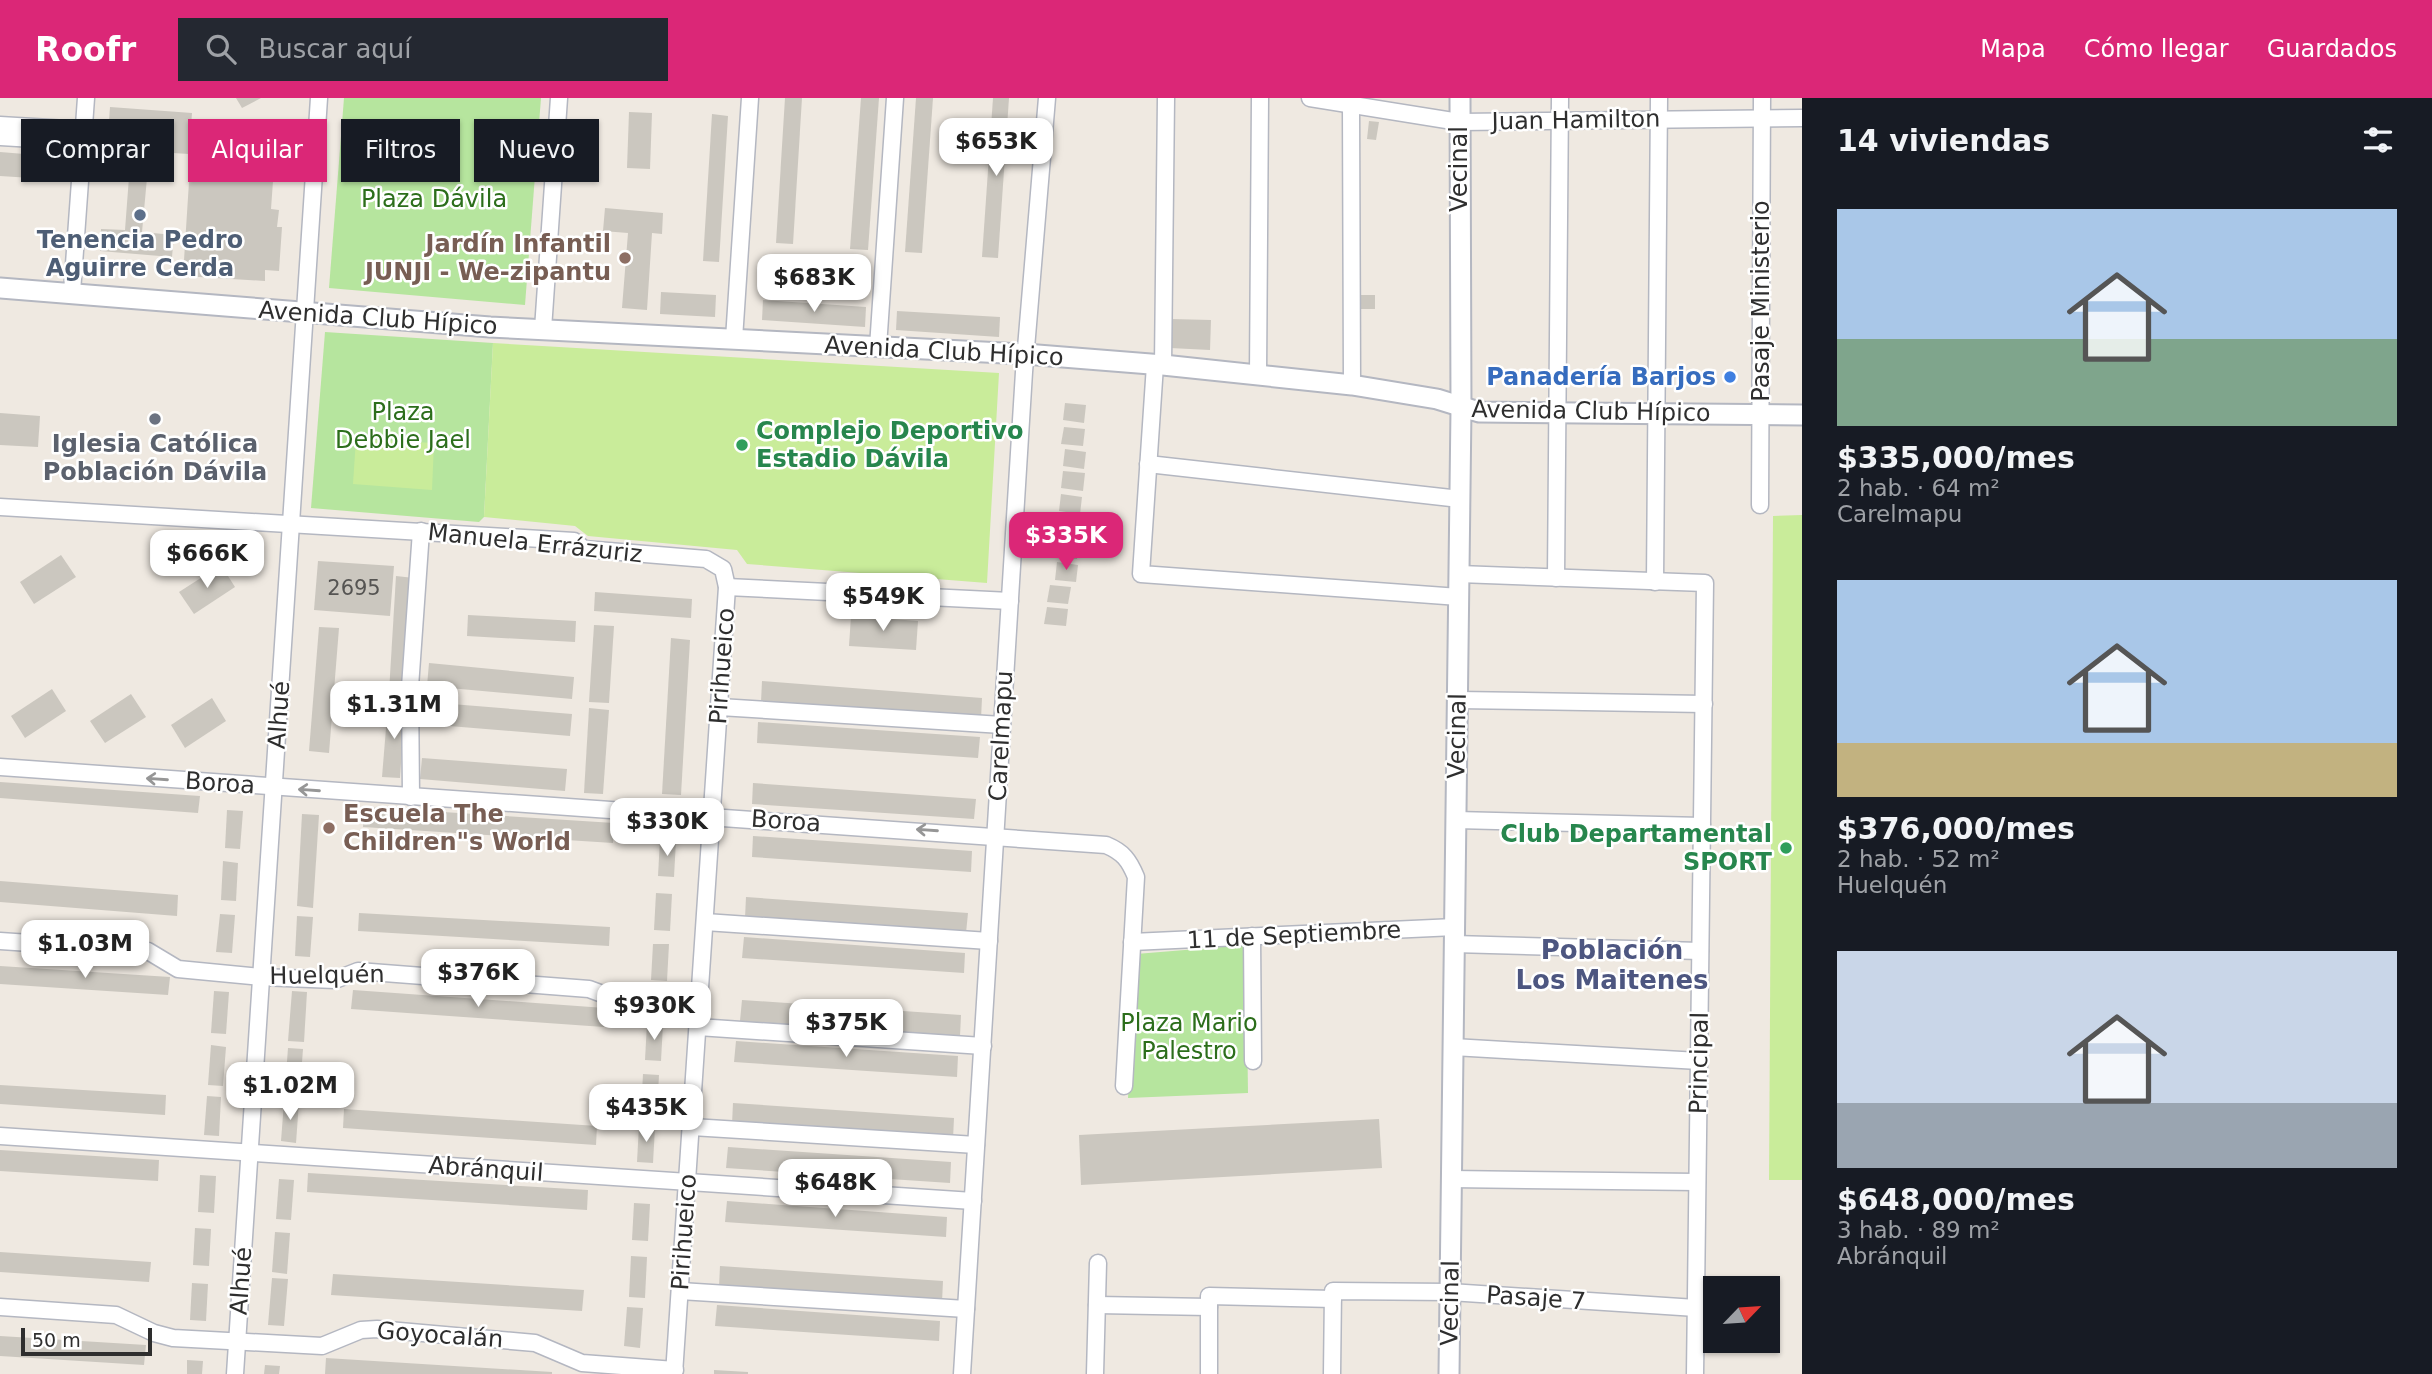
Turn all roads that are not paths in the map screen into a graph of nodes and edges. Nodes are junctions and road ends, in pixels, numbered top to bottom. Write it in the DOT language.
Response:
graph roads {
  1 [pos="86,98"];
  2 [pos="319,98"];
  3 [pos="559,98"];
  4 [pos="750,98"];
  5 [pos="895,98"];
  6 [pos="1047,98"];
  7 [pos="1166,98"];
  8 [pos="1260,98"];
  9 [pos="1310,98"];
  10 [pos="1460,98"];
  11 [pos="1560,98"];
  12 [pos="1660,98"];
  13 [pos="1762,98"];
  14 [pos="1351,105"];
  15 [pos="1762,118"];
  16 [pos="1802,118"];
  17 [pos="84,119"];
  18 [pos="1659,119"];
  19 [pos="1560,120"];
  20 [pos="1460,121"];
  21 [pos="0,125"];
  22 [pos="21,128"];
  23 [pos="0,137"];
  24 [pos="21,137"];
  25 [pos="80,182"];
  26 [pos="0,288"];
  27 [pos="72,292"];
  28 [pos="306,313"];
  29 [pos="543,329"];
  30 [pos="734,340"];
  31 [pos="878,347"];
  32 [pos="1025,354"];
  33 [pos="1159,365"];
  34 [pos="1258,375"];
  35 [pos="1352,385"];
  36 [pos="1461,409"];
  37 [pos="1656,413"];
  38 [pos="1559,414"];
  39 [pos="1760,414"];
  40 [pos="1802,415"];
  41 [pos="1148,464"];
  42 [pos="1460,499"];
  43 [pos="1760,505"];
  44 [pos="0,507"];
  45 [pos="292,522"];
  46 [pos="421,531"];
  47 [pos="1459,575"];
  48 [pos="1556,578"];
  49 [pos="1655,582"];
  50 [pos="727,587"];
  51 [pos="1459,597"];
  52 [pos="1010,601"];
  53 [pos="1458,700"];
  54 [pos="1704,704"];
  55 [pos="720,707"];
  56 [pos="1002,725"];
  57 [pos="0,766"];
  58 [pos="274,788"];
  59 [pos="411,797"];
  60 [pos="712,816"];
  61 [pos="1456,820"];
  62 [pos="1702,826"];
  63 [pos="995,835"];
  64 [pos="705,922"];
  65 [pos="1455,935"];
  66 [pos="1252,936"];
  67 [pos="989,941"];
  68 [pos="0,942"];
  69 [pos="1132,942"];
  70 [pos="1700,951"];
  71 [pos="261,977"];
  72 [pos="700,999"];
  73 [pos="698,1027"];
  74 [pos="983,1046"];
  75 [pos="1453,1046"];
  76 [pos="1253,1060"];
  77 [pos="1699,1060"];
  78 [pos="1124,1086"];
  79 [pos="692,1126"];
  80 [pos="0,1136"];
  81 [pos="976,1145"];
  82 [pos="250,1153"];
  83 [pos="1451,1179"];
  84 [pos="688,1182"];
  85 [pos="1697,1182"];
  86 [pos="973,1201"];
  87 [pos="1098,1264"];
  88 [pos="680,1291"];
  89 [pos="1450,1292"];
  90 [pos="1333,1295"];
  91 [pos="1209,1301"];
  92 [pos="1097,1305"];
  93 [pos="0,1307"];
  94 [pos="1696,1308"];
  95 [pos="967,1309"];
  96 [pos="237,1342"];
  97 [pos="675,1372"];
  98 [pos="235,1374"];
  99 [pos="962,1374"];
  100 [pos="1095,1374"];
  101 [pos="1209,1374"];
  102 [pos="1332,1374"];
  103 [pos="1449,1374"];
  104 [pos="1695,1374"];
  1 -- 17 [label="street"];
  2 -- 28 [label="street, Alhué"];
  3 -- 29 [label="street"];
  4 -- 30 [label="street"];
  5 -- 31 [label="street"];
  6 -- 32 [label="street, Carelmapu"];
  7 -- 33 [label="street"];
  8 -- 34 [label="street"];
  9 -- 14 [label="street, Juan Hamilton"];
  10 -- 20 [label="street, Vecinal"];
  11 -- 19 [label="street"];
  12 -- 18 [label="street"];
  13 -- 15 [label="street, Pasaje Ministerio"];
  14 -- 20 [label="street, Juan Hamilton"];
  14 -- 35 [label="street"];
  15 -- 16 [label="street, Juan Hamilton"];
  15 -- 18 [label="street, Juan Hamilton"];
  15 -- 39 [label="street, Pasaje Ministerio"];
  18 -- 19 [label="street, Juan Hamilton"];
  18 -- 37 [label="street"];
  19 -- 20 [label="street, Juan Hamilton"];
  19 -- 38 [label="street"];
  20 -- 36 [label="street, Vecinal"];
  21 -- 22 [label="street"];
  23 -- 24 [label="street"];
  25 -- 27 [label="street"];
  26 -- 27 [label="street, Avenida Club Hípico"];
  27 -- 28 [label="street, Avenida Club Hípico"];
  28 -- 29 [label="street, Avenida Club Hípico"];
  28 -- 45 [label="street, Alhué"];
  29 -- 30 [label="street, Avenida Club Hípico"];
  30 -- 31 [label="street, Avenida Club Hípico"];
  31 -- 32 [label="street, Avenida Club Hípico"];
  32 -- 33 [label="street, Avenida Club Hípico"];
  32 -- 52 [label="street, Carelmapu"];
  33 -- 34 [label="street, Avenida Club Hípico"];
  33 -- 41 [label="street"];
  34 -- 35 [label="street, Avenida Club Hípico"];
  35 -- 36 [label="street, Avenida Club Hípico"];
  36 -- 38 [label="street, Avenida Club Hípico"];
  36 -- 42 [label="street, Vecinal"];
  37 -- 38 [label="street, Avenida Club Hípico"];
  37 -- 39 [label="street, Avenida Club Hípico"];
  37 -- 49 [label="street"];
  38 -- 48 [label="street"];
  39 -- 40 [label="street, Avenida Club Hípico"];
  39 -- 43 [label="street, Pasaje Ministerio"];
  41 -- 42 [label="street"];
  41 -- 51 [label="street"];
  42 -- 47 [label="street, Vecinal"];
  44 -- 45 [label="street, Manuela Errázuriz"];
  45 -- 46 [label="street, Manuela Errázuriz"];
  45 -- 58 [label="street, Alhué"];
  46 -- 50 [label="street, Manuela Errázuriz"];
  46 -- 59 [label="street"];
  47 -- 48 [label="street"];
  47 -- 51 [label="street, Vecinal"];
  48 -- 49 [label="street"];
  49 -- 54 [label="street, Principal"];
  50 -- 52 [label="street"];
  50 -- 55 [label="street, Pirihueico"];
  51 -- 53 [label="street, Vecinal"];
  52 -- 56 [label="street, Carelmapu"];
  53 -- 54 [label="street"];
  53 -- 61 [label="street, Vecinal"];
  54 -- 62 [label="street, Principal"];
  55 -- 56 [label="street"];
  55 -- 60 [label="street, Pirihueico"];
  56 -- 63 [label="street, Carelmapu"];
  58 -- 57 [label="street, Boroa, one-way"];
  59 -- 58 [label="street, Boroa, one-way"];
  58 -- 71 [label="street, Alhué"];
  59 -- 60 [label="street, Boroa"];
  63 -- 60 [label="street, Boroa, one-way"];
  60 -- 64 [label="street, Pirihueico"];
  61 -- 62 [label="street"];
  61 -- 65 [label="street, Vecinal"];
  62 -- 70 [label="street, Principal"];
  63 -- 67 [label="street, Carelmapu"];
  63 -- 69 [label="street, Boroa"];
  64 -- 67 [label="street"];
  64 -- 72 [label="street, Pirihueico"];
  65 -- 66 [label="street, 11 de Septiembre"];
  65 -- 70 [label="street, 11 de Septiembre"];
  65 -- 75 [label="street, Vecinal"];
  66 -- 69 [label="street, 11 de Septiembre"];
  66 -- 76 [label="street"];
  67 -- 74 [label="street, Carelmapu"];
  68 -- 71 [label="street, Huelquén"];
  69 -- 78 [label="street, Boroa"];
  70 -- 77 [label="street, Principal"];
  71 -- 72 [label="street, Huelquén"];
  71 -- 82 [label="street, Alhué"];
  72 -- 73 [label="street, Pirihueico"];
  73 -- 74 [label="street"];
  73 -- 79 [label="street, Pirihueico"];
  74 -- 81 [label="street, Carelmapu"];
  75 -- 77 [label="street"];
  75 -- 83 [label="street, Vecinal"];
  77 -- 85 [label="street, Principal"];
  79 -- 81 [label="street"];
  79 -- 84 [label="street, Pirihueico"];
  80 -- 82 [label="street, Abránquil"];
  81 -- 86 [label="street, Carelmapu"];
  82 -- 84 [label="street, Abránquil"];
  82 -- 96 [label="street, Alhué"];
  83 -- 85 [label="street"];
  83 -- 89 [label="street, Vecinal"];
  84 -- 86 [label="street, Abránquil"];
  84 -- 88 [label="street, Pirihueico"];
  85 -- 94 [label="street, Principal"];
  86 -- 95 [label="street, Carelmapu"];
  87 -- 92 [label="street"];
  88 -- 95 [label="street"];
  88 -- 97 [label="street, Pirihueico"];
  89 -- 90 [label="street, Pasaje 7"];
  89 -- 94 [label="street, Pasaje 7"];
  89 -- 103 [label="street, Vecinal"];
  90 -- 91 [label="street, Pasaje 7"];
  90 -- 102 [label="street"];
  91 -- 92 [label="street, Pasaje 7"];
  91 -- 101 [label="street"];
  92 -- 100 [label="street"];
  93 -- 96 [label="street, Goyocalán"];
  94 -- 104 [label="street, Principal"];
  95 -- 99 [label="street, Carelmapu"];
  96 -- 97 [label="street, Goyocalán"];
  96 -- 98 [label="street, Alhué"];
}
